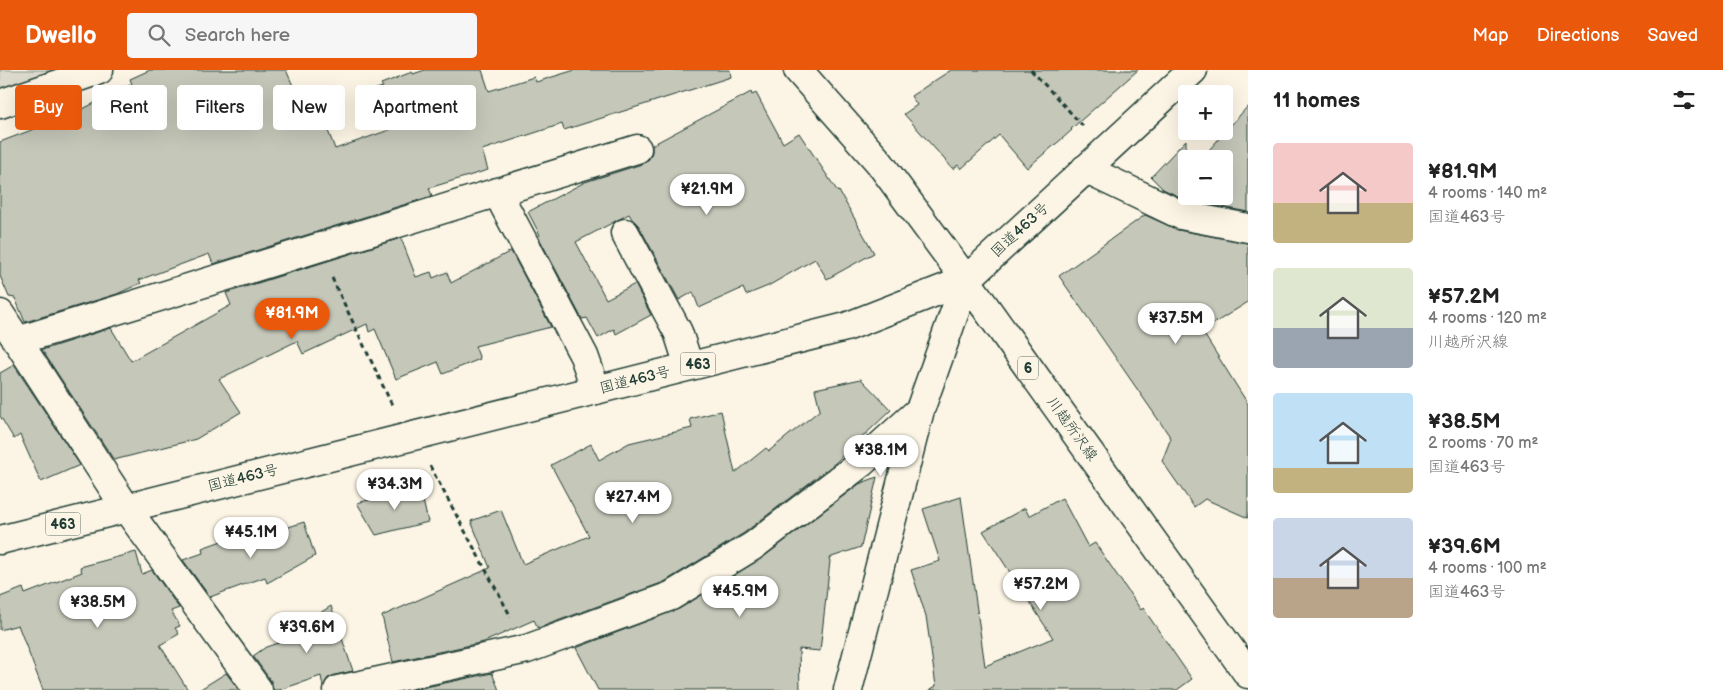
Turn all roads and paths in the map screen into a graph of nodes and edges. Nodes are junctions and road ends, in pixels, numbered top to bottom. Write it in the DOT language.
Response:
graph roads {
  1 [pos="99,70"];
  2 [pos="798,70"];
  3 [pos="1030,70"];
  4 [pos="1193,70"];
  5 [pos="0,104"];
  6 [pos="637,149"];
  7 [pos="1106,150"];
  8 [pos="1085,169"];
  9 [pos="497,192"];
  10 [pos="1248,228"];
  11 [pos="625,233"];
  12 [pos="966,280"];
  13 [pos="0,314"];
  14 [pos="17,341"];
  15 [pos="689,366"];
  16 [pos="596,390"];
  17 [pos="920,410"];
  18 [pos="126,508"];
  19 [pos="0,540"];
  20 [pos="1248,674"];
  21 [pos="258,690"];
  22 [pos="338,690"];
  23 [pos="848,690"];
  1 -- 5 [label="main road"];
  2 -- 12 [label="main road, 川越所沢線 / 6"];
  3 -- 7 [label="path"];
  4 -- 7 [label="main road, 国道463号 / 463"];
  6 -- 9 [label="main road"];
  7 -- 8 [label="main road, 国道463号 / 463"];
  8 -- 10 [label="main road"];
  8 -- 12 [label="main road, 国道463号 / 463"];
  9 -- 14 [label="main road"];
  9 -- 16 [label="main road"];
  11 -- 15 [label="main road"];
  12 -- 15 [label="main road, 国道463号 / 463"];
  12 -- 17 [label="main road"];
  12 -- 20 [label="main road, 川越所沢線 / 6"];
  13 -- 14 [label="main road"];
  14 -- 18 [label="main road"];
  15 -- 16 [label="main road, 国道463号 / 463"];
  16 -- 18 [label="main road, 国道463号 / 463"];
  17 -- 22 [label="main road"];
  17 -- 23 [label="main road"];
  18 -- 19 [label="main road, 国道463号 / 463"];
  18 -- 21 [label="main road"];
}
